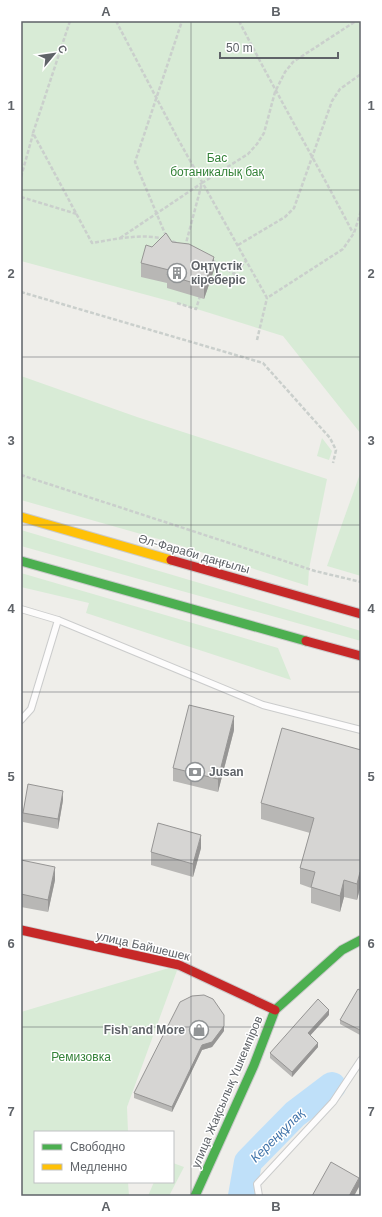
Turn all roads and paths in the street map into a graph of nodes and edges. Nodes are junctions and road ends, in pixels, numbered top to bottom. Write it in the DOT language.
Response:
graph roads {
  1 [pos="70,21"];
  2 [pos="116,21"];
  3 [pos="182,21"];
  4 [pos="239,21"];
  5 [pos="356,21"];
  6 [pos="361,74"];
  7 [pos="275,92"];
  8 [pos="155,96"];
  9 [pos="33,133"];
  10 [pos="313,157"];
  11 [pos="21,164"];
  12 [pos="23,169"];
  13 [pos="21,177"];
  14 [pos="202,183"];
  15 [pos="21,197"];
  16 [pos="361,211"];
  17 [pos="156,213"];
  18 [pos="77,214"];
  19 [pos="354,233"];
  20 [pos="166,237"];
  21 [pos="120,238"];
  22 [pos="238,245"];
  23 [pos="185,246"];
  24 [pos="191,249"];
  25 [pos="187,252"];
  26 [pos="209,258"];
  27 [pos="246,261"];
  28 [pos="21,292"];
  29 [pos="200,294"];
  30 [pos="267,298"];
  31 [pos="177,303"];
  32 [pos="257,340"];
  33 [pos="333,463"];
  34 [pos="21,475"];
  35 [pos="21,517"];
  36 [pos="21,561"];
  37 [pos="361,582"];
  38 [pos="21,609"];
  39 [pos="361,614"];
  40 [pos="58,620"];
  41 [pos="361,656"];
  42 [pos="21,720"];
  43 [pos="361,730"];
  44 [pos="21,930"];
  45 [pos="361,940"];
  46 [pos="275,1010"];
  47 [pos="361,1060"];
  48 [pos="195,1196"];
  49 [pos="258,1196"];
  1 -- 9 [label="path"];
  2 -- 8 [label="path"];
  3 -- 8 [label="path"];
  4 -- 7 [label="path"];
  5 -- 7 [label="path"];
  6 -- 10 [label="path"];
  7 -- 10 [label="path"];
  7 -- 14 [label="path"];
  8 -- 14 [label="path"];
  8 -- 17 [label="path"];
  9 -- 12 [label="path"];
  9 -- 18 [label="path"];
  10 -- 19 [label="path"];
  10 -- 22 [label="path"];
  11 -- 12 [label="path"];
  12 -- 13 [label="path"];
  14 -- 17 [label="path"];
  14 -- 22 [label="path"];
  14 -- 23 [label="path"];
  15 -- 18 [label="path"];
  16 -- 19 [label="path"];
  17 -- 20 [label="path"];
  17 -- 21 [label="path"];
  18 -- 21 [label="path"];
  19 -- 30 [label="path"];
  20 -- 21 [label="path"];
  20 -- 23 [label="path"];
  22 -- 27 [label="path"];
  23 -- 24 [label="path"];
  23 -- 25 [label="path"];
  26 -- 27 [label="path"];
  27 -- 30 [label="path"];
  28 -- 33 [label="path"];
  29 -- 31 [label="path"];
  30 -- 32 [label="path"];
  34 -- 37 [label="path"];
  35 -- 39 [label="main road, Әл-Фараби даңғылы"];
  36 -- 41 [label="main road"];
  38 -- 40 [label="lane"];
  40 -- 42 [label="lane"];
  40 -- 43 [label="lane"];
  44 -- 46 [label="main road, улица Байшешек"];
  45 -- 46 [label="main road, улица Жақсылық Үшкемпіров"];
  46 -- 48 [label="main road, улица Жақсылық Үшкемпіров"];
  47 -- 49 [label="lane"];
}
